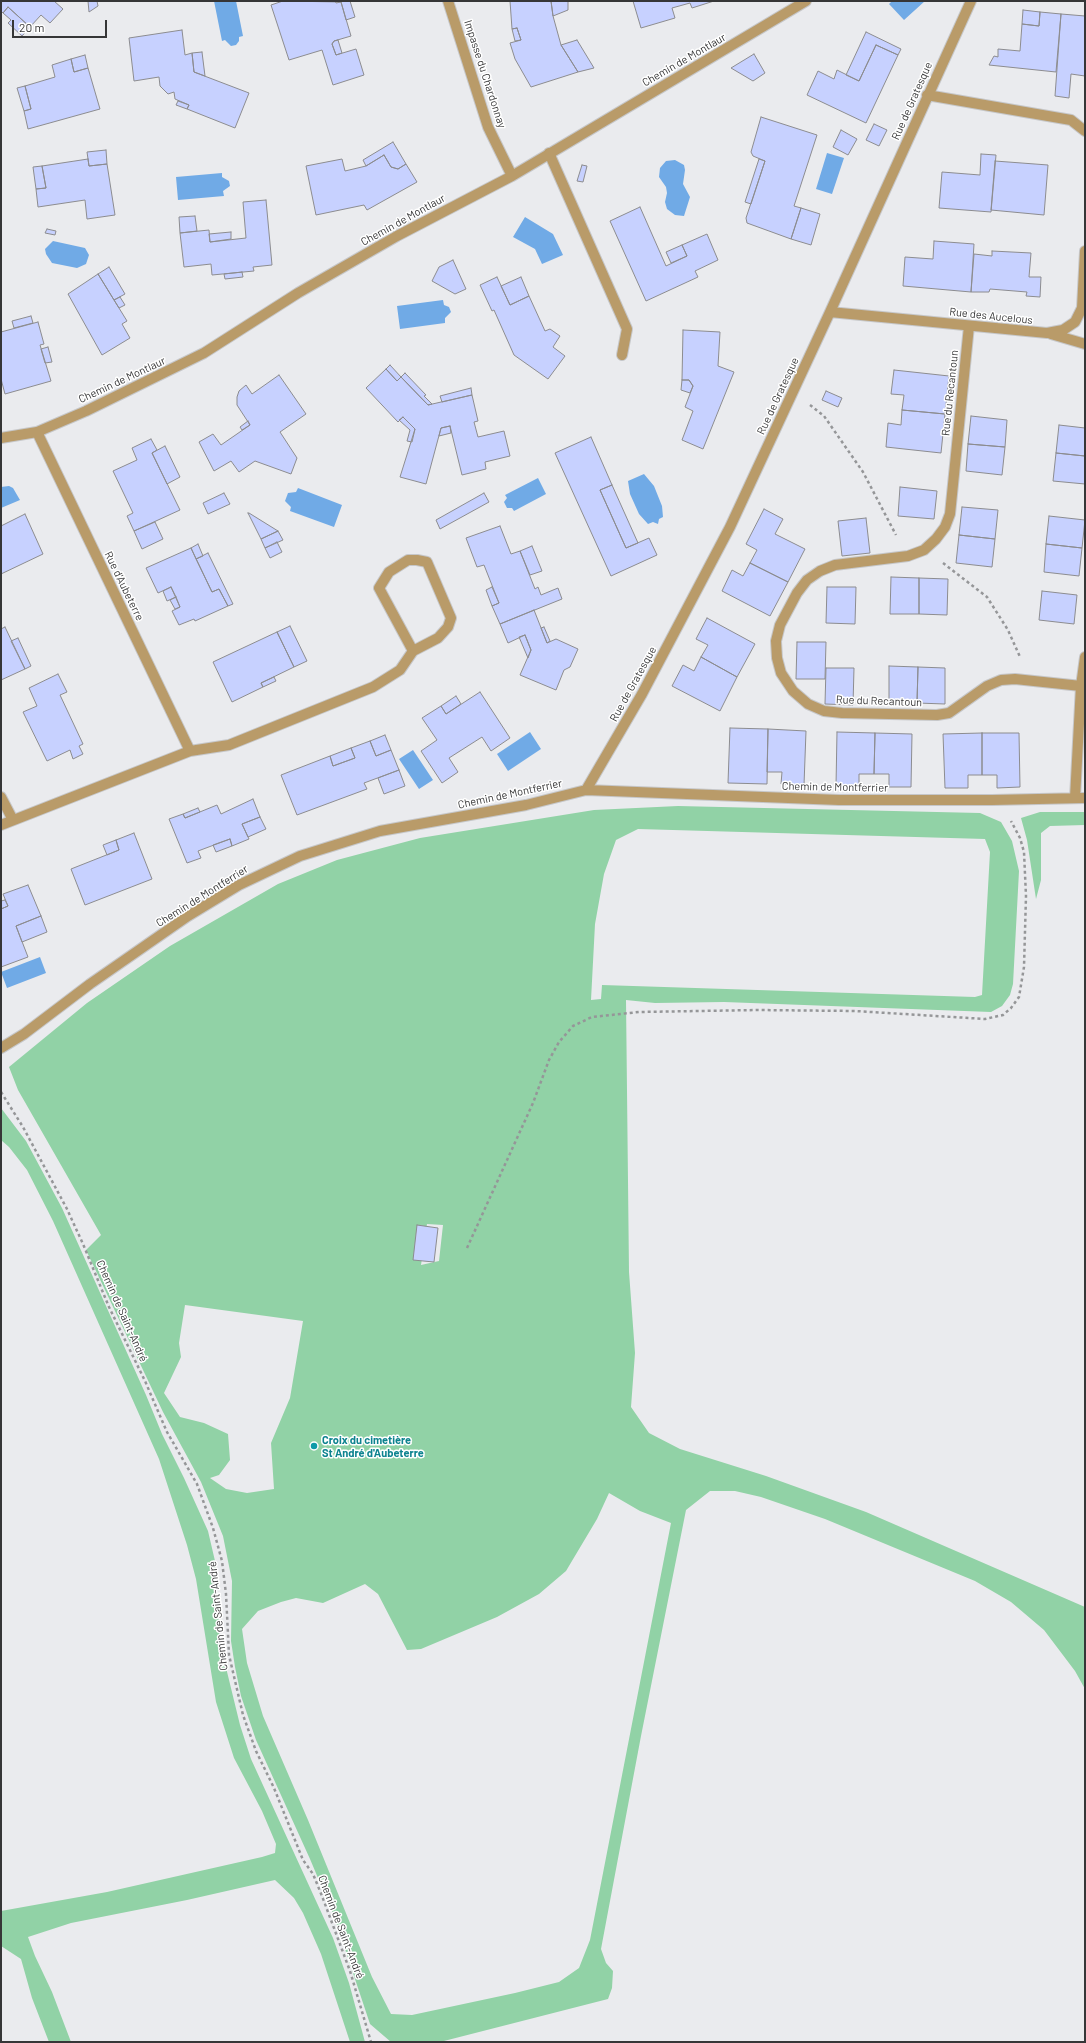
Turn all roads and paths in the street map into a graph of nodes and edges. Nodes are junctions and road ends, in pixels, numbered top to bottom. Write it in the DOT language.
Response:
graph roads {
  1 [pos="448,1"];
  2 [pos="806,1"];
  3 [pos="971,1"];
  4 [pos="927,95"];
  5 [pos="1085,131"];
  6 [pos="549,153"];
  7 [pos="512,176"];
  8 [pos="1085,250"];
  9 [pos="830,312"];
  10 [pos="969,326"];
  11 [pos="1047,333"];
  12 [pos="1085,344"];
  13 [pos="622,355"];
  14 [pos="37,432"];
  15 [pos="1,438"];
  16 [pos="413,651"];
  17 [pos="1085,657"];
  18 [pos="1081,686"];
  19 [pos="190,751"];
  20 [pos="586,790"];
  21 [pos="1,797"];
  22 [pos="1080,798"];
  23 [pos="992,800"];
  24 [pos="13,820"];
  25 [pos="1,825"];
  26 [pos="1,1048"];
  27 [pos="1,1092"];
  28 [pos="467,1248"];
  29 [pos="371,2042"];
  1 -- 7 [label="street, Impasse du Chardonnay"];
  2 -- 6 [label="street, Chemin de Montlaur"];
  3 -- 4 [label="street, Rue de Gratesque"];
  4 -- 5 [label="street"];
  4 -- 9 [label="street, Rue de Gratesque"];
  6 -- 7 [label="street, Chemin de Montlaur"];
  6 -- 13 [label="street"];
  7 -- 14 [label="street, Chemin de Montlaur"];
  8 -- 11 [label="street, Rue des Aucelous"];
  9 -- 10 [label="street, Rue des Aucelous"];
  9 -- 20 [label="street, Rue de Gratesque"];
  10 -- 11 [label="street, Rue des Aucelous"];
  10 -- 18 [label="street, Rue du Recantoun"];
  11 -- 12 [label="street"];
  14 -- 15 [label="street, Chemin de Montlaur"];
  14 -- 19 [label="street, Rue d'Aubeterre"];
  16 -- 16 [label="street"];
  16 -- 19 [label="street"];
  17 -- 18 [label="street"];
  18 -- 22 [label="street"];
  19 -- 24 [label="street"];
  20 -- 23 [label="street, Chemin de Montferrier"];
  20 -- 26 [label="street, Chemin de Montferrier"];
  21 -- 24 [label="street"];
  22 -- 23 [label="street, Chemin de Montferrier"];
  23 -- 28 [label="path"];
  24 -- 25 [label="street"];
  27 -- 29 [label="path, Chemin de Saint-André"];
}
